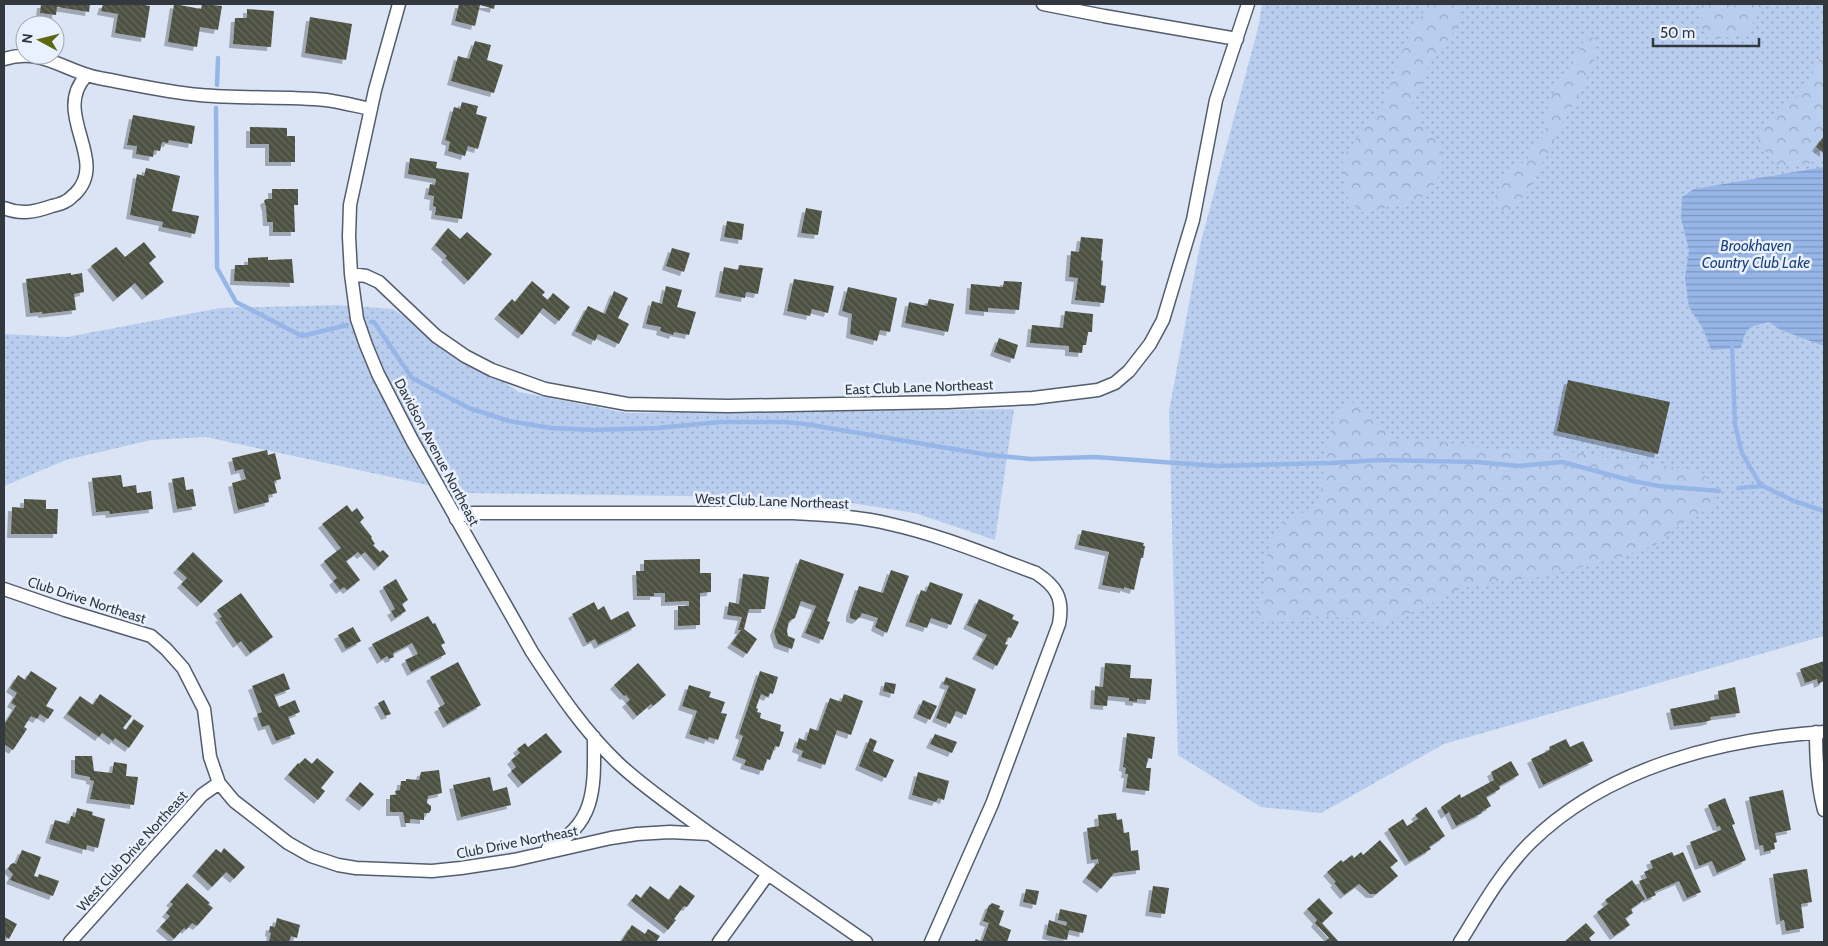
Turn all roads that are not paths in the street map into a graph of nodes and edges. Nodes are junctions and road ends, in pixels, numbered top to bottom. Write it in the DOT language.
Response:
graph roads {
  1 [pos="399,4"];
  2 [pos="1043,4"];
  3 [pos="1248,4"];
  4 [pos="1237,39"];
  5 [pos="4,60"];
  6 [pos="86,76"];
  7 [pos="371,109"];
  8 [pos="4,208"];
  9 [pos="351,274"];
  10 [pos="456,519"];
  11 [pos="4,589"];
  12 [pos="1820,732"];
  13 [pos="594,737"];
  14 [pos="219,784"];
  15 [pos="1824,810"];
  16 [pos="710,834"];
  17 [pos="532,855"];
  18 [pos="768,874"];
  19 [pos="70,942"];
  20 [pos="719,942"];
  21 [pos="866,942"];
  22 [pos="930,942"];
  23 [pos="1460,942"];
  1 -- 7 [label="street, Davidson Avenue Northeast"];
  2 -- 4 [label="street"];
  3 -- 4 [label="street, East Club Lane Northeast"];
  4 -- 9 [label="street, East Club Lane Northeast"];
  5 -- 6 [label="street"];
  6 -- 7 [label="street"];
  6 -- 8 [label="street"];
  7 -- 9 [label="street, Davidson Avenue Northeast"];
  9 -- 10 [label="street, Davidson Avenue Northeast"];
  10 -- 13 [label="street, Davidson Avenue Northeast"];
  10 -- 22 [label="street, West Club Lane Northeast"];
  11 -- 14 [label="street, Club Drive Northeast"];
  12 -- 15 [label="street"];
  12 -- 23 [label="street"];
  13 -- 16 [label="street, Davidson Avenue Northeast"];
  13 -- 17 [label="street"];
  14 -- 17 [label="street, Club Drive Northeast"];
  14 -- 19 [label="street, West Club Drive Northeast"];
  16 -- 17 [label="street, Club Drive Northeast"];
  16 -- 18 [label="street"];
  18 -- 20 [label="street"];
  18 -- 21 [label="street"];
}
